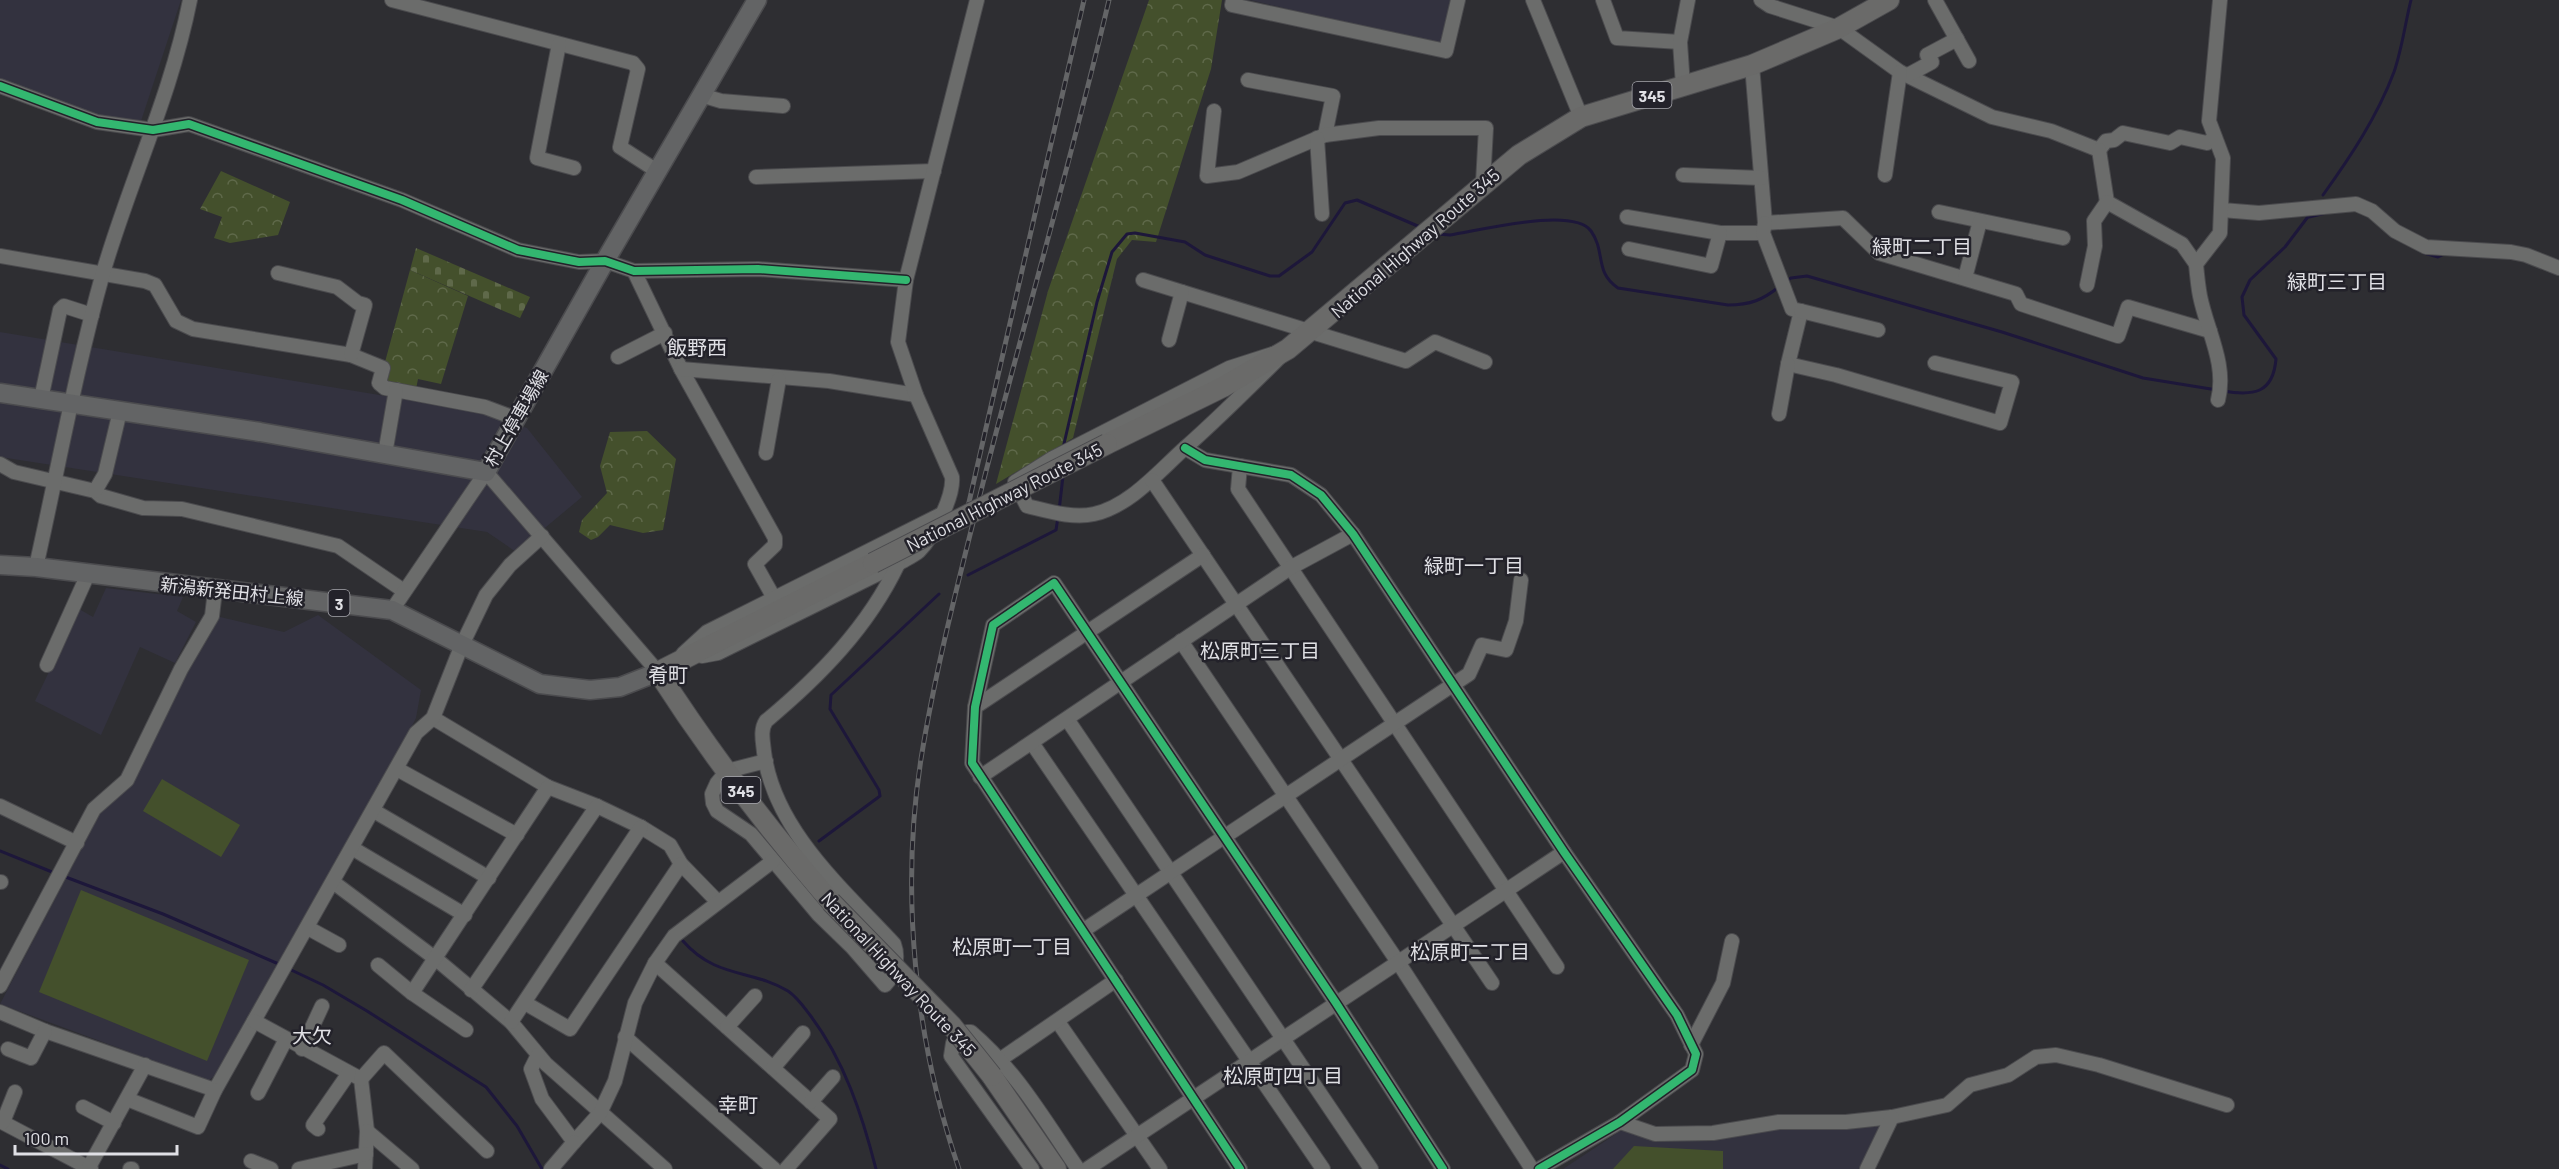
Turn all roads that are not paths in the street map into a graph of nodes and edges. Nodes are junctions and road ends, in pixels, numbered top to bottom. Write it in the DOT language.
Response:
graph roads {
  1 [pos="190,0"];
  2 [pos="392,0"];
  3 [pos="757,0"];
  4 [pos="977,0"];
  5 [pos="1233,0"];
  6 [pos="1458,0"];
  7 [pos="1533,0"];
  8 [pos="1688,0"];
  9 [pos="1761,0"];
  10 [pos="1888,0"];
  11 [pos="1935,0"];
  12 [pos="2220,0"];
  13 [pos="1608,2"];
  14 [pos="1839,28"];
  15 [pos="1957,39"];
  16 [pos="1680,42"];
  17 [pos="559,44"];
  18 [pos="1969,61"];
  19 [pos="1752,65"];
  20 [pos="1904,74"];
  21 [pos="1248,80"];
  22 [pos="0,86"];
  23 [pos="1683,86"];
  24 [pos="701,95"];
  25 [pos="783,106"];
  26 [pos="1214,111"];
  27 [pos="1581,117"];
  28 [pos="153,129"];
  29 [pos="1321,136"];
  30 [pos="2215,138"];
  31 [pos="2099,150"];
  32 [pos="574,168"];
  33 [pos="657,171"];
  34 [pos="934,171"];
  35 [pos="1683,175"];
  36 [pos="1885,175"];
  37 [pos="756,177"];
  38 [pos="1761,178"];
  39 [pos="1483,183"];
  40 [pos="2107,202"];
  41 [pos="2222,210"];
  42 [pos="1939,212"];
  43 [pos="1322,214"];
  44 [pos="1627,217"];
  45 [pos="1980,221"];
  46 [pos="1764,228"];
  47 [pos="1720,233"];
  48 [pos="2063,238"];
  49 [pos="1629,249"];
  50 [pos="0,256"];
  51 [pos="605,261"];
  52 [pos="2196,264"];
  53 [pos="2559,268"];
  54 [pos="634,271"];
  55 [pos="104,272"];
  56 [pos="278,273"];
  57 [pos="1965,278"];
  58 [pos="906,280"];
  59 [pos="1143,280"];
  60 [pos="2087,285"];
  61 [pos="1182,292"];
  62 [pos="1802,311"];
  63 [pos="92,315"];
  64 [pos="1878,330"];
  65 [pos="2210,331"];
  66 [pos="665,333"];
  67 [pos="1309,333"];
  68 [pos="1169,340"];
  69 [pos="1288,349"];
  70 [pos="351,355"];
  71 [pos="618,357"];
  72 [pos="1485,362"];
  73 [pos="1935,363"];
  74 [pos="1788,364"];
  75 [pos="681,369"];
  76 [pos="779,379"];
  77 [pos="396,390"];
  78 [pos="0,393"];
  79 [pos="915,395"];
  80 [pos="41,399"];
  81 [pos="2218,400"];
  82 [pos="72,404"];
  83 [pos="120,411"];
  84 [pos="1779,414"];
  85 [pos="517,419"];
  86 [pos="1185,448"];
  87 [pos="766,453"];
  88 [pos="385,454"];
  89 [pos="0,464"];
  90 [pos="1240,466"];
  91 [pos="486,472"];
  92 [pos="1152,480"];
  93 [pos="55,481"];
  94 [pos="95,491"];
  95 [pos="942,514"];
  96 [pos="1353,534"];
  97 [pos="542,536"];
  98 [pos="1203,555"];
  99 [pos="898,564"];
  100 [pos="0,565"];
  101 [pos="36,567"];
  102 [pos="1290,568"];
  103 [pos="88,574"];
  104 [pos="1521,580"];
  105 [pos="216,591"];
  106 [pos="404,591"];
  107 [pos="774,598"];
  108 [pos="1237,605"];
  109 [pos="392,610"];
  110 [pos="1087,633"];
  111 [pos="1182,641"];
  112 [pos="461,647"];
  113 [pos="676,660"];
  114 [pos="47,665"];
  115 [pos="658,672"];
  116 [pos="1120,682"];
  117 [pos="1453,684"];
  118 [pos="975,707"];
  119 [pos="433,718"];
  120 [pos="1067,719"];
  121 [pos="1394,724"];
  122 [pos="1032,743"];
  123 [pos="1341,759"];
  124 [pos="766,761"];
  125 [pos="398,769"];
  126 [pos="727,771"];
  127 [pos="980,777"];
  128 [pos="548,787"];
  129 [pos="1285,797"];
  130 [pos="0,806"];
  131 [pos="597,806"];
  132 [pos="374,811"];
  133 [pos="641,827"];
  134 [pos="517,835"];
  135 [pos="1224,837"];
  136 [pos="77,843"];
  137 [pos="352,848"];
  138 [pos="1564,852"];
  139 [pos="773,861"];
  140 [pos="681,864"];
  141 [pos="1171,873"];
  142 [pos="489,878"];
  143 [pos="333,882"];
  144 [pos="1504,891"];
  145 [pos="1136,896"];
  146 [pos="717,901"];
  147 [pos="465,915"];
  148 [pos="1453,926"];
  149 [pos="308,928"];
  150 [pos="1084,930"];
  151 [pos="1731,941"];
  152 [pos="339,945"];
  153 [pos="436,958"];
  154 [pos="1398,962"];
  155 [pos="655,963"];
  156 [pos="378,965"];
  157 [pos="1557,967"];
  158 [pos="1116,980"];
  159 [pos="1492,983"];
  160 [pos="0,986"];
  161 [pos="471,990"];
  162 [pos="411,993"];
  163 [pos="755,996"];
  164 [pos="525,1003"];
  165 [pos="1336,1003"];
  166 [pos="322,1006"];
  167 [pos="0,1012"];
  168 [pos="254,1021"];
  169 [pos="511,1022"];
  170 [pos="1058,1022"];
  171 [pos="727,1028"];
  172 [pos="466,1030"];
  173 [pos="45,1031"];
  174 [pos="804,1033"];
  175 [pos="625,1037"];
  176 [pos="286,1039"];
  177 [pos="1283,1039"];
  178 [pos="1692,1045"];
  179 [pos="8,1049"];
  180 [pos="302,1049"];
  181 [pos="538,1055"];
  182 [pos="1249,1061"];
  183 [pos="145,1065"];
  184 [pos="773,1068"];
  185 [pos="997,1068"];
  186 [pos="355,1076"];
  187 [pos="832,1077"];
  188 [pos="215,1090"];
  189 [pos="15,1092"];
  190 [pos="258,1093"];
  191 [pos="1193,1098"];
  192 [pos="127,1099"];
  193 [pos="811,1102"];
  194 [pos="2227,1105"];
  195 [pos="83,1107"];
  196 [pos="600,1113"];
  197 [pos="1892,1117"];
  198 [pos="2,1121"];
  199 [pos="1620,1122"];
  200 [pos="114,1123"];
  201 [pos="318,1129"];
  202 [pos="367,1131"];
  203 [pos="1138,1135"];
  204 [pos="574,1142"];
  205 [pos="488,1151"];
  206 [pos="366,1154"];
  207 [pos="250,1161"];
  208 [pos="90,1168"];
  209 [pos="271,1169"];
  210 [pos="299,1169"];
  211 [pos="365,1169"];
  212 [pos="412,1169"];
  213 [pos="551,1169"];
  214 [pos="665,1169"];
  215 [pos="774,1169"];
  216 [pos="786,1169"];
  217 [pos="1032,1169"];
  218 [pos="1056,1169"];
  219 [pos="1078,1169"];
  220 [pos="1087,1169"];
  221 [pos="1160,1169"];
  222 [pos="1240,1169"];
  223 [pos="1323,1169"];
  224 [pos="1371,1169"];
  225 [pos="1443,1169"];
  226 [pos="1533,1169"];
  227 [pos="1539,1169"];
  228 [pos="1867,1169"];
  1 -- 28 [label="street"];
  2 -- 17 [label="street"];
  3 -- 24 [label="main road, 村上停車場線"];
  4 -- 34 [label="street"];
  5 -- 6 [label="street"];
  7 -- 27 [label="street"];
  8 -- 16 [label="street"];
  9 -- 14 [label="street"];
  10 -- 14 [label="highway, National Highway Route 345 / 345"];
  11 -- 15 [label="street"];
  12 -- 30 [label="street"];
  13 -- 16 [label="street"];
  14 -- 19 [label="highway, National Highway Route 345 / 345"];
  14 -- 20 [label="street"];
  15 -- 18 [label="street"];
  15 -- 20 [label="street"];
  16 -- 23 [label="street"];
  17 -- 32 [label="street"];
  17 -- 33 [label="street"];
  19 -- 23 [label="highway, National Highway Route 345 / 345"];
  19 -- 38 [label="street"];
  20 -- 31 [label="street"];
  20 -- 36 [label="street"];
  21 -- 29 [label="street"];
  22 -- 28 [label="street"];
  23 -- 27 [label="highway, National Highway Route 345 / 345"];
  24 -- 25 [label="street"];
  24 -- 33 [label="main road, 村上停車場線"];
  26 -- 29 [label="street"];
  27 -- 39 [label="highway, National Highway Route 345 / 345"];
  28 -- 51 [label="street"];
  28 -- 55 [label="street"];
  29 -- 39 [label="street"];
  29 -- 43 [label="street"];
  30 -- 31 [label="street"];
  30 -- 41 [label="street"];
  31 -- 40 [label="street"];
  33 -- 51 [label="main road, 村上停車場線"];
  34 -- 37 [label="street"];
  34 -- 58 [label="street"];
  35 -- 38 [label="street"];
  38 -- 46 [label="street"];
  39 -- 67 [label="highway, National Highway Route 345 / 345"];
  40 -- 52 [label="street"];
  40 -- 60 [label="street"];
  41 -- 52 [label="street"];
  41 -- 53 [label="street"];
  42 -- 45 [label="street"];
  44 -- 47 [label="street"];
  45 -- 48 [label="street"];
  45 -- 57 [label="street"];
  46 -- 47 [label="street"];
  46 -- 57 [label="street"];
  46 -- 62 [label="street"];
  47 -- 49 [label="street"];
  50 -- 55 [label="street"];
  51 -- 54 [label="street"];
  51 -- 85 [label="main road, 村上停車場線"];
  52 -- 65 [label="street"];
  54 -- 58 [label="street"];
  54 -- 66 [label="street"];
  55 -- 63 [label="street"];
  55 -- 70 [label="street"];
  56 -- 70 [label="street"];
  57 -- 65 [label="street"];
  58 -- 79 [label="street"];
  59 -- 61 [label="street"];
  61 -- 67 [label="street"];
  61 -- 68 [label="street"];
  62 -- 64 [label="street"];
  62 -- 74 [label="street"];
  63 -- 80 [label="street"];
  63 -- 82 [label="street"];
  65 -- 81 [label="street"];
  66 -- 71 [label="street"];
  66 -- 75 [label="street"];
  67 -- 69 [label="highway, National Highway Route 345 / 345"];
  67 -- 72 [label="street"];
  69 -- 86 [label="street"];
  69 -- 92 [label="street"];
  69 -- 113 [label="highway, National Highway Route 345 / 345, bridge"];
  70 -- 77 [label="street"];
  73 -- 74 [label="street"];
  74 -- 84 [label="street"];
  75 -- 76 [label="street"];
  75 -- 107 [label="street"];
  76 -- 79 [label="street"];
  76 -- 87 [label="street"];
  77 -- 85 [label="street"];
  77 -- 88 [label="street"];
  78 -- 80 [label="main road, 村上停車場線"];
  79 -- 95 [label="street"];
  80 -- 82 [label="main road, 村上停車場線"];
  82 -- 83 [label="main road, 村上停車場線"];
  82 -- 93 [label="street"];
  83 -- 88 [label="main road, 村上停車場線"];
  83 -- 94 [label="street"];
  85 -- 91 [label="main road, 村上停車場線"];
  86 -- 90 [label="street"];
  86 -- 92 [label="street"];
  88 -- 91 [label="main road, 村上停車場線"];
  89 -- 93 [label="street"];
  90 -- 96 [label="street"];
  90 -- 102 [label="street"];
  91 -- 97 [label="street"];
  91 -- 106 [label="street"];
  92 -- 98 [label="street"];
  93 -- 94 [label="street"];
  93 -- 101 [label="street"];
  94 -- 106 [label="street"];
  95 -- 99 [label="street"];
  95 -- 107 [label="street"];
  96 -- 102 [label="street"];
  96 -- 117 [label="street"];
  97 -- 112 [label="street"];
  97 -- 115 [label="street"];
  98 -- 108 [label="street"];
  98 -- 110 [label="street"];
  99 -- 113 [label="street"];
  99 -- 124 [label="street"];
  100 -- 101 [label="main road, 新潟新発田村上線 / 3"];
  101 -- 103 [label="main road, 新潟新発田村上線 / 3"];
  102 -- 108 [label="street"];
  102 -- 121 [label="street"];
  103 -- 105 [label="main road, 新潟新発田村上線 / 3"];
  103 -- 114 [label="street"];
  104 -- 117 [label="street"];
  105 -- 109 [label="main road, 新潟新発田村上線 / 3"];
  105 -- 136 [label="street"];
  106 -- 109 [label="street"];
  107 -- 113 [label="street"];
  108 -- 111 [label="street"];
  108 -- 123 [label="street"];
  109 -- 112 [label="main road, 新潟新発田村上線 / 3"];
  110 -- 116 [label="street"];
  110 -- 118 [label="street"];
  110 -- 118 [label="street"];
  111 -- 116 [label="street"];
  111 -- 129 [label="street"];
  112 -- 115 [label="main road, 新潟新発田村上線 / 3"];
  112 -- 119 [label="street"];
  113 -- 115 [label="highway, National Highway Route 345 / 345"];
  115 -- 126 [label="highway, National Highway Route 345 / 345"];
  116 -- 120 [label="street"];
  116 -- 135 [label="street"];
  117 -- 121 [label="street"];
  117 -- 138 [label="street"];
  118 -- 127 [label="street"];
  119 -- 125 [label="street"];
  119 -- 128 [label="street"];
  120 -- 122 [label="street"];
  120 -- 141 [label="street"];
  121 -- 123 [label="street"];
  121 -- 144 [label="street"];
  122 -- 127 [label="street"];
  122 -- 145 [label="street"];
  123 -- 129 [label="street"];
  123 -- 148 [label="street"];
  124 -- 126 [label="street"];
  124 -- 139 [label="street"];
  125 -- 132 [label="street"];
  125 -- 134 [label="street"];
  126 -- 139 [label="street"];
  126 -- 185 [label="highway, National Highway Route 345 / 345, bridge"];
  127 -- 150 [label="street"];
  128 -- 131 [label="street"];
  128 -- 134 [label="street"];
  129 -- 135 [label="street"];
  129 -- 154 [label="street"];
  130 -- 136 [label="street"];
  131 -- 133 [label="street"];
  131 -- 161 [label="street"];
  132 -- 137 [label="street"];
  132 -- 142 [label="street"];
  133 -- 140 [label="street"];
  133 -- 164 [label="street"];
  134 -- 142 [label="street"];
  135 -- 141 [label="street"];
  135 -- 165 [label="street"];
  136 -- 160 [label="street"];
  137 -- 143 [label="street"];
  137 -- 147 [label="street"];
  138 -- 144 [label="street"];
  138 -- 178 [label="street"];
  139 -- 146 [label="street"];
  140 -- 146 [label="street"];
  140 -- 164 [label="street"];
  141 -- 145 [label="street"];
  141 -- 177 [label="street"];
  142 -- 147 [label="street"];
  143 -- 149 [label="street"];
  143 -- 153 [label="street"];
  144 -- 148 [label="street"];
  144 -- 157 [label="street"];
  145 -- 150 [label="street"];
  145 -- 182 [label="street"];
  146 -- 155 [label="street"];
  147 -- 153 [label="street"];
  148 -- 154 [label="street"];
  148 -- 159 [label="street"];
  149 -- 152 [label="street"];
  149 -- 168 [label="street"];
  150 -- 158 [label="street"];
  151 -- 178 [label="street"];
  153 -- 161 [label="street"];
  153 -- 162 [label="street"];
  154 -- 165 [label="street"];
  154 -- 226 [label="street"];
  155 -- 171 [label="street"];
  155 -- 175 [label="street"];
  156 -- 162 [label="street"];
  158 -- 170 [label="street"];
  158 -- 191 [label="street"];
  161 -- 169 [label="street"];
  162 -- 172 [label="street"];
  163 -- 171 [label="street"];
  164 -- 169 [label="street"];
  165 -- 177 [label="street"];
  165 -- 225 [label="street"];
  166 -- 180 [label="street"];
  167 -- 173 [label="street"];
  168 -- 176 [label="street"];
  168 -- 188 [label="street"];
  169 -- 181 [label="street"];
  170 -- 185 [label="street"];
  170 -- 203 [label="street"];
  171 -- 184 [label="street"];
  173 -- 179 [label="street"];
  173 -- 183 [label="street"];
  174 -- 184 [label="street"];
  175 -- 196 [label="street"];
  175 -- 215 [label="street"];
  176 -- 180 [label="street"];
  176 -- 190 [label="street"];
  177 -- 182 [label="street"];
  177 -- 224 [label="street"];
  178 -- 199 [label="street"];
  180 -- 186 [label="street"];
  181 -- 196 [label="street"];
  181 -- 204 [label="street"];
  182 -- 191 [label="street"];
  182 -- 223 [label="street"];
  183 -- 188 [label="street"];
  183 -- 192 [label="street"];
  184 -- 193 [label="street"];
  185 -- 217 [label="street"];
  185 -- 218 [label="highway, National Highway Route 345 / 345"];
  185 -- 219 [label="street"];
  186 -- 201 [label="street"];
  186 -- 202 [label="street"];
  186 -- 205 [label="street"];
  187 -- 193 [label="street"];
  188 -- 192 [label="street"];
  189 -- 198 [label="street"];
  191 -- 203 [label="street"];
  191 -- 222 [label="street"];
  192 -- 200 [label="street"];
  193 -- 216 [label="street"];
  194 -- 197 [label="street"];
  195 -- 200 [label="street"];
  196 -- 204 [label="street"];
  196 -- 214 [label="street"];
  197 -- 199 [label="street"];
  197 -- 228 [label="street"];
  198 -- 208 [label="street"];
  199 -- 227 [label="street"];
  200 -- 208 [label="street"];
  202 -- 206 [label="street"];
  202 -- 212 [label="street"];
  203 -- 220 [label="street"];
  203 -- 221 [label="street"];
  204 -- 213 [label="street"];
  206 -- 210 [label="street"];
  206 -- 211 [label="street"];
  207 -- 209 [label="street"];
}
